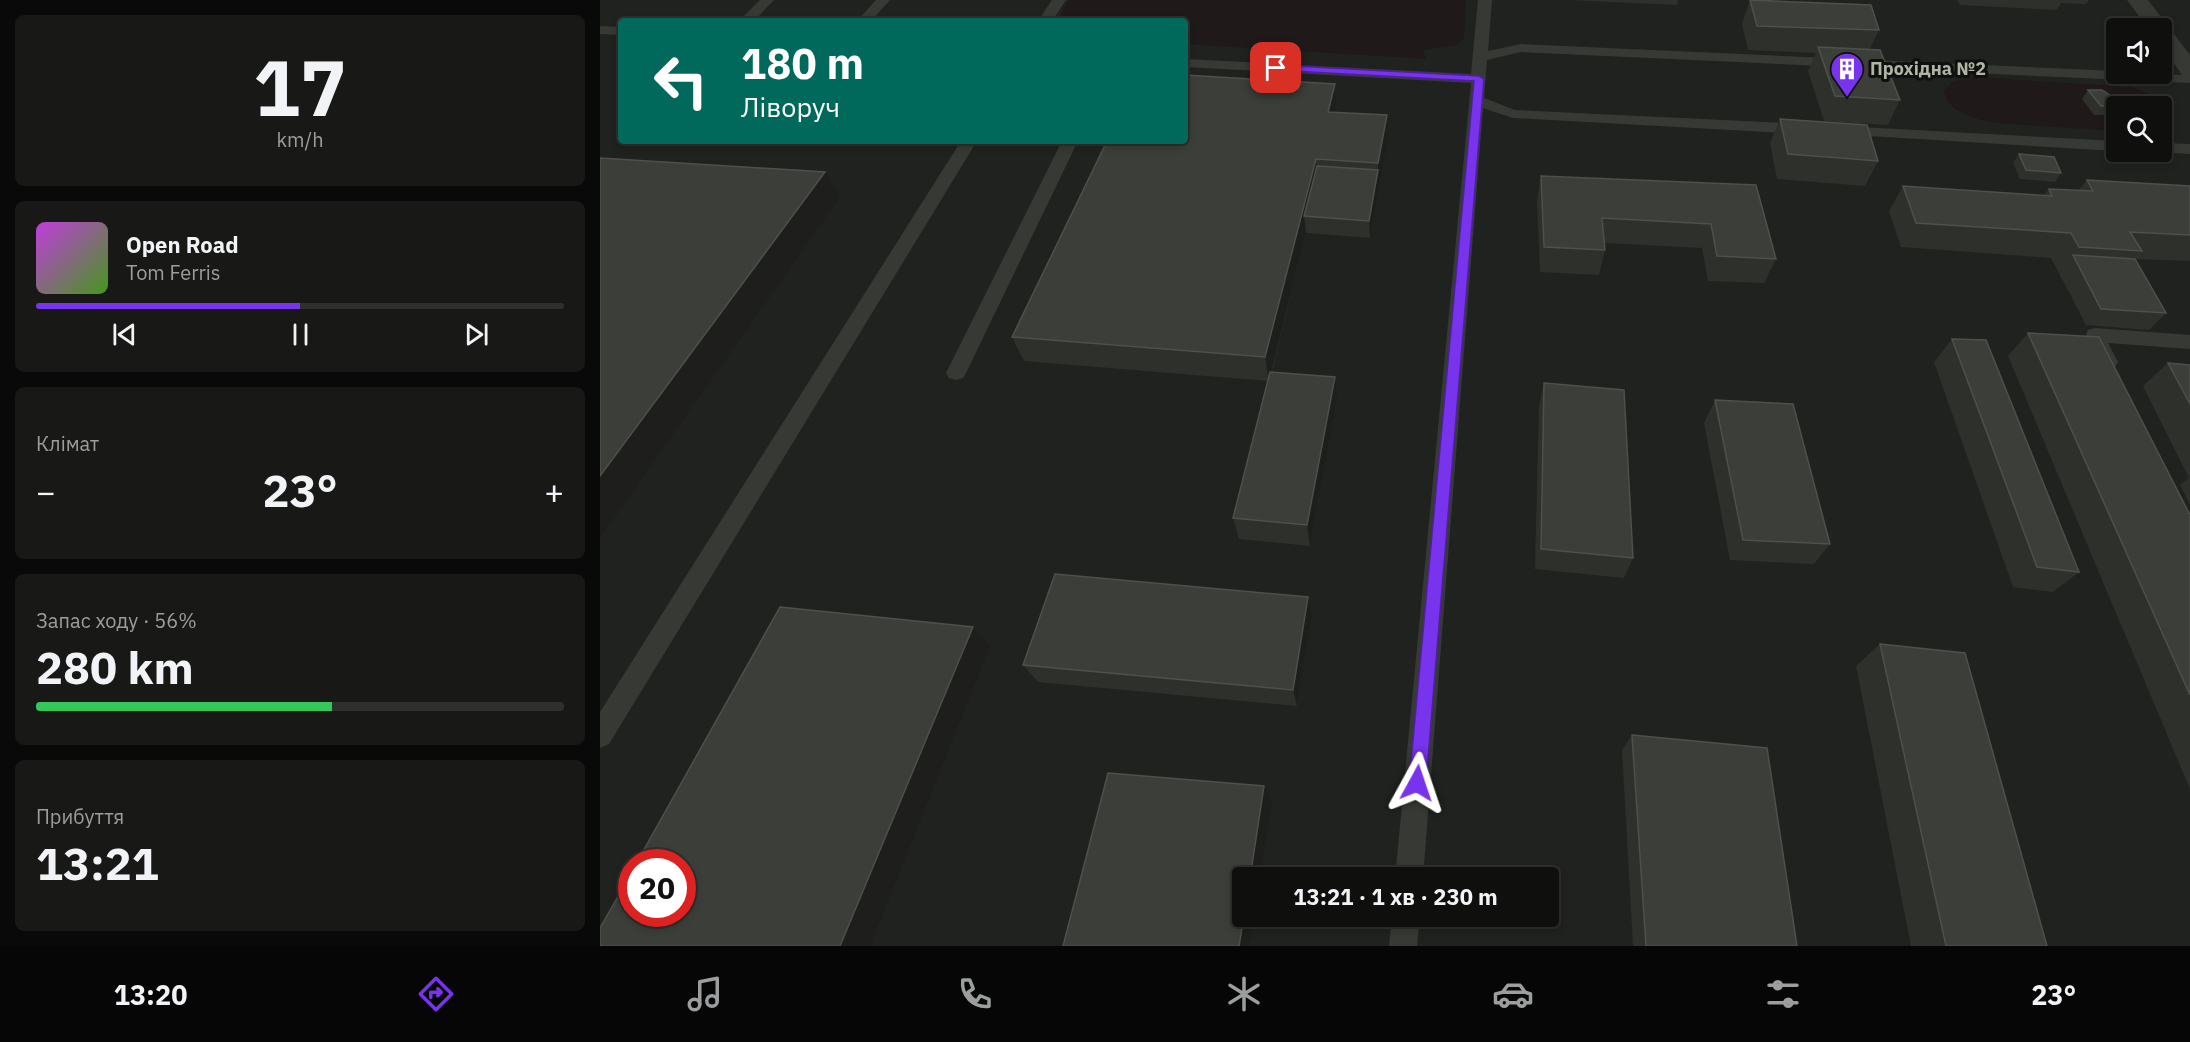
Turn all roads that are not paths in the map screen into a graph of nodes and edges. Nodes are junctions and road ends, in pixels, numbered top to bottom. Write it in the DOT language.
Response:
graph roads {
  1 [pos="767,0"];
  2 [pos="883,0"];
  3 [pos="1059,0"];
  4 [pos="1485,0"];
  5 [pos="2137,0"];
  6 [pos="749,18"];
  7 [pos="867,18"];
  8 [pos="1047,18"];
  9 [pos="2150,18"];
  10 [pos="600,30"];
  11 [pos="618,31"];
  12 [pos="2172,46"];
  13 [pos="1481,57"];
  14 [pos="1188,63"];
  15 [pos="2190,70"];
  16 [pos="1479,79"];
  17 [pos="2190,79"];
  18 [pos="1477,101"];
  19 [pos="967,144"];
  20 [pos="1069,144"];
  21 [pos="2106,145"];
  22 [pos="2172,149"];
  23 [pos="2190,150"];
  24 [pos="2190,342"];
  25 [pos="956,373"];
  26 [pos="2115,376"];
  27 [pos="600,735"];
  28 [pos="1410,867"];
  29 [pos="1405,927"];
  30 [pos="1403,946"];
  1 -- 6 [label="lane"];
  2 -- 7 [label="lane"];
  3 -- 8 [label="lane"];
  4 -- 13 [label="lane"];
  5 -- 9 [label="street"];
  10 -- 11 [label="lane"];
  12 -- 15 [label="street"];
  13 -- 16 [label="lane"];
  13 -- 17 [label="lane"];
  14 -- 16 [label="lane"];
  16 -- 18 [label="lane"];
  18 -- 21 [label="lane"];
  18 -- 28 [label="lane"];
  19 -- 27 [label="lane"];
  20 -- 25 [label="lane"];
  22 -- 23 [label="lane"];
  24 -- 26 [label="lane"];
  29 -- 30 [label="lane"];
}
